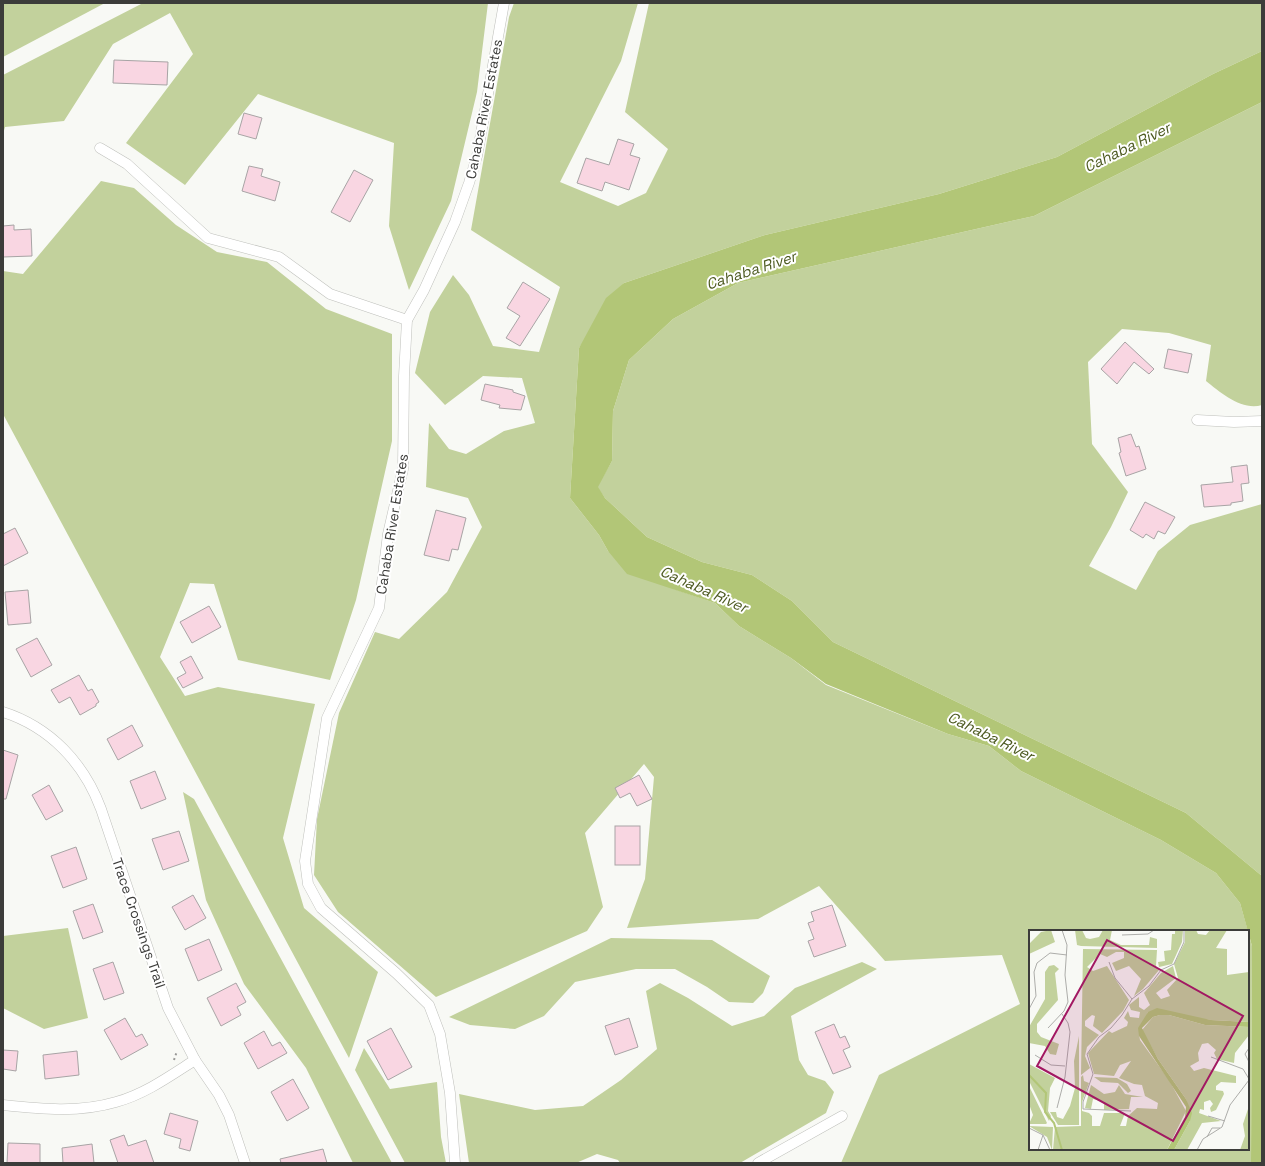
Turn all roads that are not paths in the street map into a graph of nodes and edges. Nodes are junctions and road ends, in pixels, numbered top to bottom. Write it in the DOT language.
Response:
graph roads {
  1 [pos="504,3"];
  2 [pos="100,148"];
  3 [pos="407,320"];
  4 [pos="1197,420"];
  5 [pos="1262,421"];
  6 [pos="3,712"];
  7 [pos="195,1060"];
  8 [pos="3,1105"];
  9 [pos="842,1116"];
  10 [pos="245,1163"];
  11 [pos="455,1163"];
  12 [pos="758,1163"];
  1 -- 3 [label="street, Cahaba River Estates"];
  2 -- 3 [label="street"];
  3 -- 11 [label="street, Cahaba River Estates"];
  4 -- 5 [label="street"];
  6 -- 7 [label="street, Trace Crossings Trail"];
  7 -- 8 [label="street"];
  7 -- 10 [label="street, Trace Crossings Trail"];
  9 -- 12 [label="street"];
}
